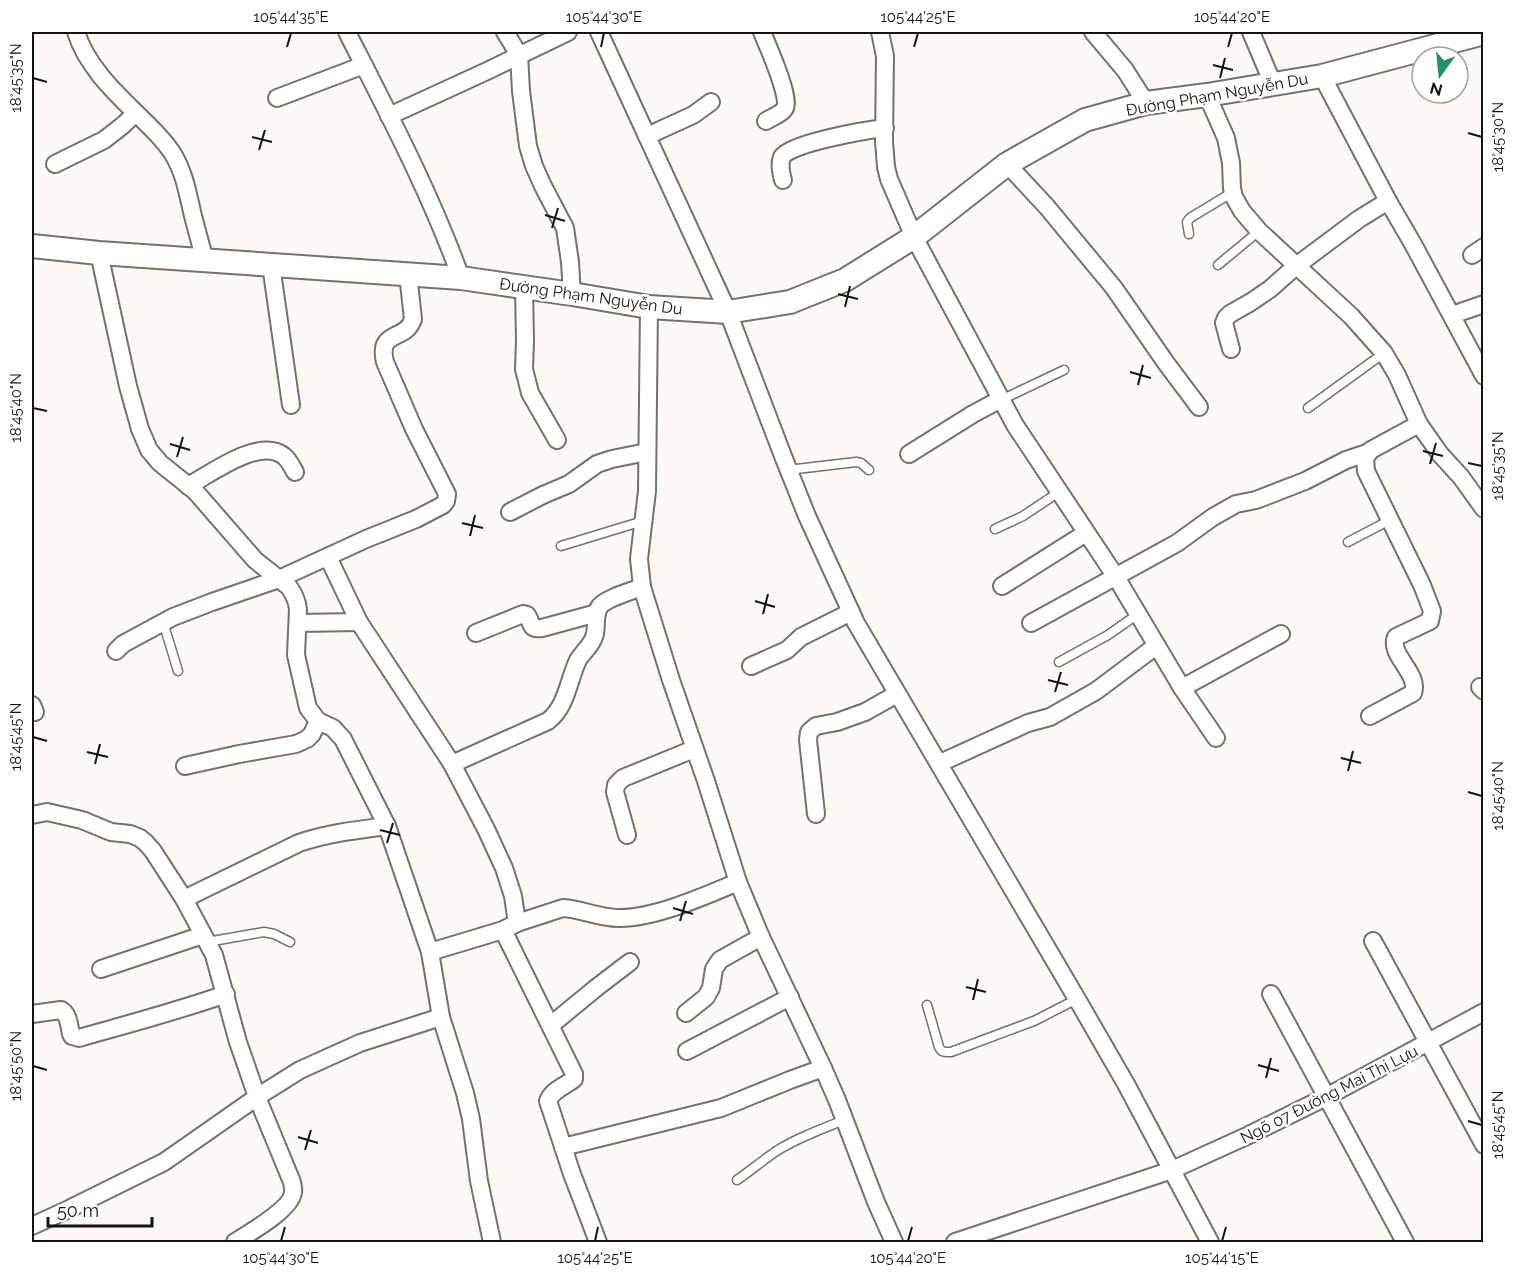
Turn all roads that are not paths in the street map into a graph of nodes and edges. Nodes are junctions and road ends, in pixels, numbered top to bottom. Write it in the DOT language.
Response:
graph roads {
  1 [pos="76,32"];
  2 [pos="347,32"];
  3 [pos="505,32"];
  4 [pos="568,32"];
  5 [pos="599,32"];
  6 [pos="762,32"];
  7 [pos="880,32"];
  8 [pos="1094,32"];
  9 [pos="1251,32"];
  10 [pos="1484,33"];
  11 [pos="1441,39"];
  12 [pos="1484,49"];
  13 [pos="519,55"];
  14 [pos="364,65"];
  15 [pos="1322,76"];
  16 [pos="1273,84"];
  17 [pos="1206,95"];
  18 [pos="277,98"];
  19 [pos="711,102"];
  20 [pos="1146,103"];
  21 [pos="136,112"];
  22 [pos="389,116"];
  23 [pos="766,121"];
  24 [pos="885,128"];
  25 [pos="647,136"];
  26 [pos="55,164"];
  27 [pos="1007,164"];
  28 [pos="783,180"];
  29 [pos="1233,192"];
  30 [pos="1388,201"];
  31 [pos="1259,231"];
  32 [pos="1189,234"];
  33 [pos="914,237"];
  34 [pos="32,246"];
  35 [pos="99,253"];
  36 [pos="206,261"];
  37 [pos="271,264"];
  38 [pos="1218,265"];
  39 [pos="1296,266"];
  40 [pos="408,274"];
  41 [pos="461,278"];
  42 [pos="524,288"];
  43 [pos="572,294"];
  44 [pos="1484,304"];
  45 [pos="649,307"];
  46 [pos="728,312"];
  47 [pos="1452,315"];
  48 [pos="1231,349"];
  49 [pos="1384,353"];
  50 [pos="1064,370"];
  51 [pos="1484,376"];
  52 [pos="1001,399"];
  53 [pos="291,405"];
  54 [pos="1199,407"];
  55 [pos="1308,408"];
  56 [pos="1419,424"];
  57 [pos="557,440"];
  58 [pos="647,452"];
  59 [pos="1367,453"];
  60 [pos="909,454"];
  61 [pos="788,470"];
  62 [pos="869,470"];
  63 [pos="295,472"];
  64 [pos="188,486"];
  65 [pos="1059,492"];
  66 [pos="1484,509"];
  67 [pos="510,512"];
  68 [pos="644,520"];
  69 [pos="1390,520"];
  70 [pos="996,529"];
  71 [pos="1086,533"];
  72 [pos="1348,542"];
  73 [pos="561,546"];
  74 [pos="327,557"];
  75 [pos="1116,577"];
  76 [pos="279,579"];
  77 [pos="1002,586"];
  78 [pos="642,587"];
  79 [pos="851,612"];
  80 [pos="597,613"];
  81 [pos="1138,614"];
  82 [pos="163,622"];
  83 [pos="359,622"];
  84 [pos="298,623"];
  85 [pos="1031,623"];
  86 [pos="476,633"];
  87 [pos="1281,634"];
  88 [pos="1156,646"];
  89 [pos="116,651"];
  90 [pos="1059,662"];
  91 [pos="751,666"];
  92 [pos="178,671"];
  93 [pos="1182,688"];
  94 [pos="897,694"];
  95 [pos="1370,716"];
  96 [pos="318,722"];
  97 [pos="1216,738"];
  98 [pos="694,749"];
  99 [pos="940,763"];
  100 [pos="452,764"];
  101 [pos="185,766"];
  102 [pos="816,814"];
  103 [pos="32,815"];
  104 [pos="387,826"];
  105 [pos="627,835"];
  106 [pos="738,882"];
  107 [pos="184,899"];
  108 [pos="510,926"];
  109 [pos="761,937"];
  110 [pos="205,938"];
  111 [pos="1373,941"];
  112 [pos="290,942"];
  113 [pos="430,952"];
  114 [pos="630,963"];
  115 [pos="101,969"];
  116 [pos="226,994"];
  117 [pos="1271,994"];
  118 [pos="790,997"];
  119 [pos="1077,999"];
  120 [pos="927,1005"];
  121 [pos="1484,1012"];
  122 [pos="686,1013"];
  123 [pos="32,1014"];
  124 [pos="441,1017"];
  125 [pos="551,1025"];
  126 [pos="1427,1043"];
  127 [pos="687,1051"];
  128 [pos="823,1068"];
  129 [pos="256,1097"];
  130 [pos="1326,1097"];
  131 [pos="844,1120"];
  132 [pos="1484,1145"];
  133 [pos="563,1147"];
  134 [pos="1172,1170"];
  135 [pos="737,1180"];
  136 [pos="32,1226"];
  137 [pos="235,1242"];
  138 [pos="492,1242"];
  139 [pos="598,1242"];
  140 [pos="894,1242"];
  141 [pos="955,1242"];
  142 [pos="1210,1242"];
  143 [pos="1405,1242"];
  1 -- 21 [label="street"];
  2 -- 14 [label="street"];
  3 -- 13 [label="street"];
  4 -- 13 [label="street"];
  5 -- 25 [label="street"];
  6 -- 23 [label="street"];
  7 -- 24 [label="street"];
  8 -- 20 [label="street"];
  9 -- 16 [label="street"];
  10 -- 11 [label="main road, Đường Phạm Nguyễn Du"];
  11 -- 12 [label="main road"];
  11 -- 15 [label="main road, Đường Phạm Nguyễn Du"];
  13 -- 22 [label="street"];
  13 -- 43 [label="street"];
  14 -- 18 [label="street"];
  14 -- 22 [label="street"];
  15 -- 16 [label="main road, Đường Phạm Nguyễn Du"];
  15 -- 30 [label="street"];
  16 -- 17 [label="main road, Đường Phạm Nguyễn Du"];
  17 -- 20 [label="main road, Đường Phạm Nguyễn Du"];
  17 -- 29 [label="street"];
  19 -- 25 [label="street"];
  20 -- 27 [label="main road, Đường Phạm Nguyễn Du"];
  21 -- 26 [label="street"];
  21 -- 36 [label="street"];
  22 -- 41 [label="street"];
  24 -- 28 [label="street"];
  24 -- 33 [label="street"];
  25 -- 46 [label="street"];
  27 -- 33 [label="main road, Đường Phạm Nguyễn Du"];
  27 -- 54 [label="street"];
  29 -- 31 [label="street"];
  29 -- 32 [label="lane"];
  30 -- 39 [label="street"];
  30 -- 47 [label="street"];
  31 -- 38 [label="lane"];
  31 -- 39 [label="street"];
  33 -- 46 [label="main road, Đường Phạm Nguyễn Du"];
  33 -- 52 [label="street"];
  34 -- 35 [label="main road, Đường Phạm Nguyễn Du"];
  35 -- 36 [label="main road, Đường Phạm Nguyễn Du"];
  35 -- 64 [label="street"];
  36 -- 37 [label="main road, Đường Phạm Nguyễn Du"];
  37 -- 40 [label="main road, Đường Phạm Nguyễn Du"];
  37 -- 53 [label="street"];
  39 -- 48 [label="street"];
  39 -- 49 [label="street"];
  40 -- 41 [label="main road, Đường Phạm Nguyễn Du"];
  40 -- 74 [label="street"];
  41 -- 42 [label="main road, Đường Phạm Nguyễn Du"];
  42 -- 43 [label="main road, Đường Phạm Nguyễn Du"];
  42 -- 57 [label="street"];
  43 -- 45 [label="main road, Đường Phạm Nguyễn Du"];
  44 -- 47 [label="street"];
  45 -- 46 [label="main road, Đường Phạm Nguyễn Du"];
  45 -- 58 [label="street"];
  46 -- 61 [label="street"];
  47 -- 51 [label="street"];
  49 -- 55 [label="lane"];
  49 -- 56 [label="street"];
  50 -- 52 [label="lane"];
  52 -- 60 [label="street"];
  52 -- 65 [label="street"];
  56 -- 59 [label="street"];
  56 -- 66 [label="street"];
  58 -- 67 [label="street"];
  58 -- 68 [label="street"];
  59 -- 69 [label="street"];
  59 -- 75 [label="street"];
  61 -- 62 [label="lane"];
  61 -- 79 [label="street"];
  63 -- 64 [label="street"];
  64 -- 76 [label="street"];
  65 -- 70 [label="lane"];
  65 -- 71 [label="street"];
  68 -- 73 [label="lane"];
  68 -- 78 [label="street"];
  69 -- 72 [label="lane"];
  69 -- 95 [label="street"];
  71 -- 75 [label="street"];
  71 -- 77 [label="street"];
  74 -- 76 [label="street"];
  74 -- 83 [label="street"];
  75 -- 81 [label="street"];
  75 -- 85 [label="street"];
  76 -- 82 [label="street"];
  76 -- 84 [label="street"];
  78 -- 80 [label="street"];
  78 -- 98 [label="street"];
  79 -- 91 [label="street"];
  79 -- 94 [label="street"];
  80 -- 86 [label="street"];
  80 -- 100 [label="street"];
  81 -- 88 [label="street"];
  81 -- 90 [label="lane"];
  82 -- 89 [label="street"];
  82 -- 92 [label="lane"];
  83 -- 84 [label="street"];
  83 -- 100 [label="street"];
  84 -- 96 [label="street"];
  87 -- 93 [label="street"];
  88 -- 93 [label="street"];
  88 -- 99 [label="street"];
  93 -- 97 [label="street"];
  94 -- 99 [label="street"];
  94 -- 102 [label="street"];
  96 -- 101 [label="street"];
  96 -- 104 [label="street"];
  98 -- 105 [label="street"];
  98 -- 106 [label="street"];
  99 -- 119 [label="street"];
  100 -- 108 [label="street"];
  103 -- 107 [label="street"];
  104 -- 107 [label="street"];
  104 -- 113 [label="street"];
  106 -- 108 [label="street"];
  106 -- 109 [label="street"];
  107 -- 110 [label="street"];
  108 -- 113 [label="street"];
  108 -- 125 [label="street"];
  109 -- 118 [label="street"];
  109 -- 122 [label="street"];
  110 -- 112 [label="lane"];
  110 -- 115 [label="street"];
  110 -- 116 [label="street"];
  111 -- 126 [label="street"];
  113 -- 124 [label="street"];
  114 -- 125 [label="street"];
  116 -- 123 [label="street"];
  116 -- 129 [label="street"];
  117 -- 130 [label="street"];
  118 -- 127 [label="street"];
  118 -- 128 [label="street"];
  119 -- 120 [label="lane"];
  119 -- 134 [label="street"];
  121 -- 126 [label="street, Ngõ 07 Đường Mai Thị Lựu"];
  124 -- 129 [label="street"];
  124 -- 138 [label="street"];
  125 -- 133 [label="street"];
  126 -- 130 [label="street, Ngõ 07 Đường Mai Thị Lựu"];
  126 -- 132 [label="street"];
  128 -- 131 [label="street"];
  128 -- 133 [label="street"];
  129 -- 136 [label="street"];
  129 -- 137 [label="street"];
  130 -- 134 [label="street, Ngõ 07 Đường Mai Thị Lựu"];
  130 -- 143 [label="street"];
  131 -- 135 [label="lane"];
  131 -- 140 [label="street"];
  133 -- 139 [label="street"];
  134 -- 141 [label="street, Ngõ 07 Đường Mai Thị Lựu"];
  134 -- 142 [label="street"];
}
